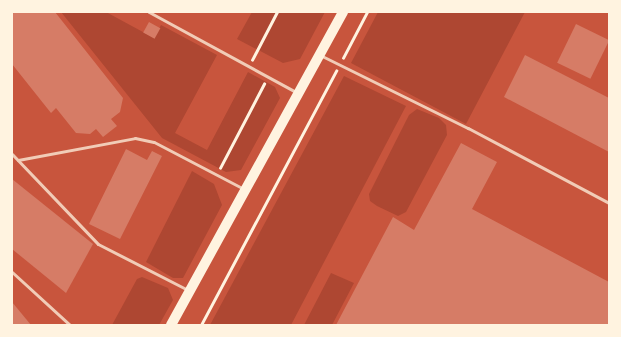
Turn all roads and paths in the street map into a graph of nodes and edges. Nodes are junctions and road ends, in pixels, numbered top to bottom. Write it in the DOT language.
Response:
graph roads {
  1 [pos="149,12"];
  2 [pos="277,12"];
  3 [pos="343,12"];
  4 [pos="367,12"];
  5 [pos="320,55"];
  6 [pos="339,64"];
  7 [pos="249,66"];
  8 [pos="268,76"];
  9 [pos="300,93"];
  10 [pos="12,154"];
  11 [pos="18,160"];
  12 [pos="216,174"];
  13 [pos="247,190"];
  14 [pos="609,203"];
  15 [pos="13,274"];
  16 [pos="190,291"];
  17 [pos="70,325"];
  18 [pos="171,325"];
  19 [pos="202,325"];
  1 -- 7 [label="lane"];
  2 -- 7 [label="path"];
  3 -- 5 [label="main road"];
  4 -- 6 [label="path"];
  5 -- 6 [label="lane"];
  5 -- 9 [label="main road"];
  6 -- 14 [label="lane"];
  6 -- 19 [label="path"];
  7 -- 8 [label="lane"];
  8 -- 9 [label="lane"];
  8 -- 12 [label="path"];
  9 -- 13 [label="main road"];
  10 -- 11 [label="lane"];
  11 -- 12 [label="lane"];
  11 -- 16 [label="lane"];
  12 -- 13 [label="lane"];
  13 -- 16 [label="main road"];
  15 -- 17 [label="lane"];
  16 -- 18 [label="main road"];
}
